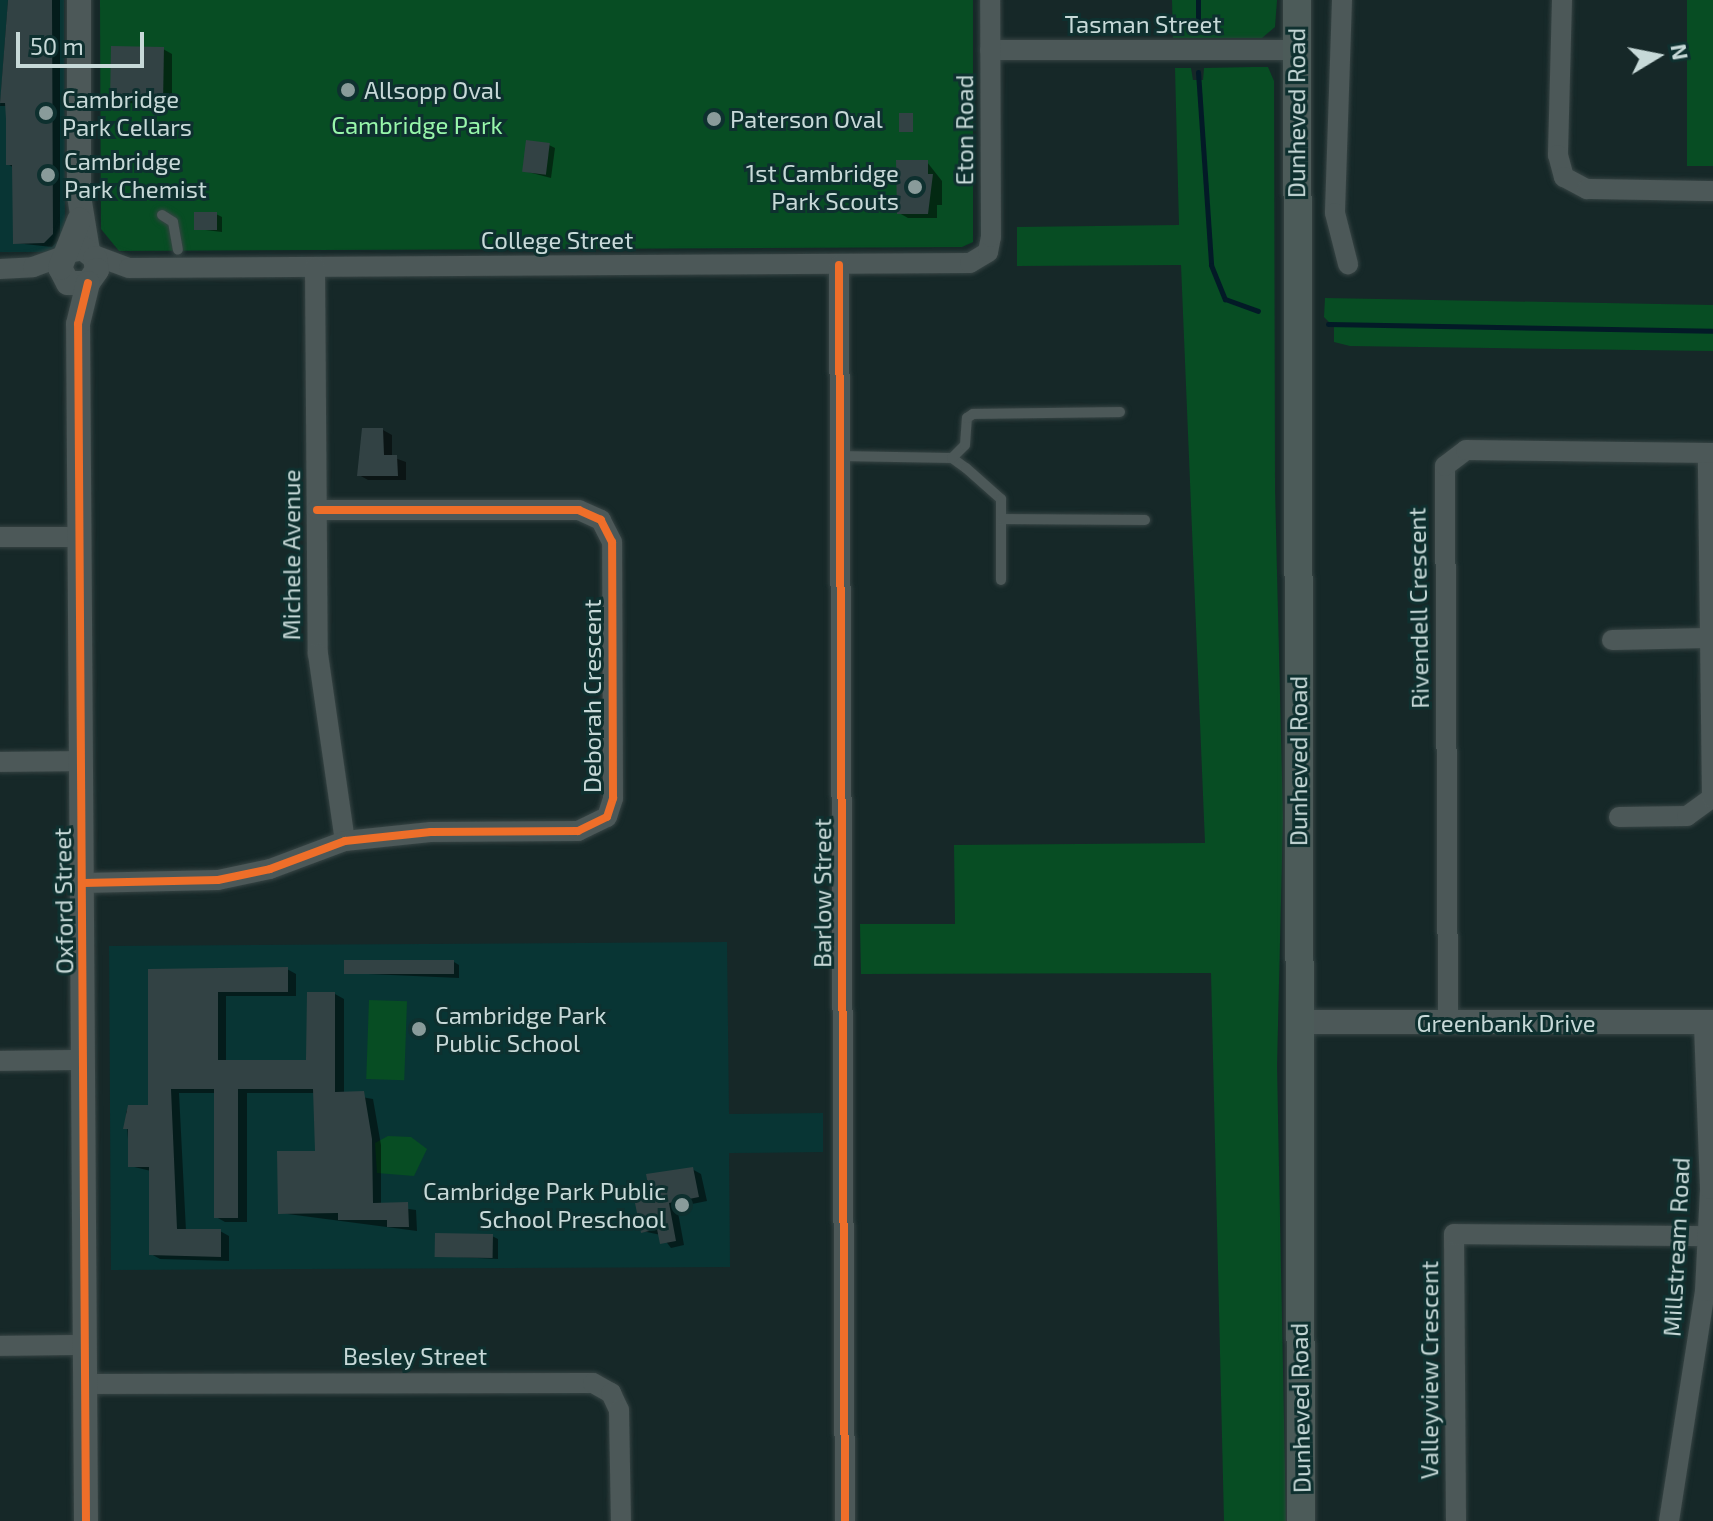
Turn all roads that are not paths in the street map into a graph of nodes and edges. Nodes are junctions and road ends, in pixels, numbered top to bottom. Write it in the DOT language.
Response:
graph roads {
  1 [pos="79,0"];
  2 [pos="990,0"];
  3 [pos="1297,0"];
  4 [pos="1342,0"];
  5 [pos="1562,0"];
  6 [pos="990,50"];
  7 [pos="1296,50"];
  8 [pos="1713,191"];
  9 [pos="162,215"];
  10 [pos="178,250"];
  11 [pos="984,257"];
  12 [pos="1348,264"];
  13 [pos="839,265"];
  14 [pos="78,267"];
  15 [pos="315,267"];
  16 [pos="0,269"];
  17 [pos="1120,412"];
  18 [pos="1710,453"];
  19 [pos="839,456"];
  20 [pos="952,458"];
  21 [pos="317,510"];
  22 [pos="1002,519"];
  23 [pos="1145,520"];
  24 [pos="0,537"];
  25 [pos="79,537"];
  26 [pos="1001,580"];
  27 [pos="1709,638"];
  28 [pos="1612,640"];
  29 [pos="81,761"];
  30 [pos="0,762"];
  31 [pos="1619,817"];
  32 [pos="345,841"];
  33 [pos="83,883"];
  34 [pos="1299,1022"];
  35 [pos="1709,1022"];
  36 [pos="1448,1024"];
  37 [pos="84,1060"];
  38 [pos="0,1061"];
  39 [pos="1708,1236"];
  40 [pos="86,1345"];
  41 [pos="0,1346"];
  42 [pos="1705,1348"];
  43 [pos="85,1384"];
  44 [pos="86,1521"];
  45 [pos="621,1521"];
  46 [pos="845,1521"];
  47 [pos="1301,1521"];
  48 [pos="1456,1521"];
  49 [pos="1669,1521"];
  1 -- 14 [label="street, Oxford Street"];
  2 -- 6 [label="street, Eton Road"];
  3 -- 7 [label="main road, Dunheved Road"];
  4 -- 12 [label="street, Dunheved Road"];
  5 -- 8 [label="street"];
  6 -- 7 [label="street, Tasman Street"];
  6 -- 11 [label="street, Eton Road"];
  7 -- 34 [label="main road, Dunheved Road"];
  9 -- 10 [label="lane"];
  11 -- 13 [label="street, College Street"];
  13 -- 15 [label="street, College Street"];
  13 -- 19 [label="street, Barlow Street"];
  14 -- 15 [label="street, College Street"];
  14 -- 16 [label="street, College Street"];
  14 -- 25 [label="street, Oxford Street"];
  15 -- 21 [label="street, Michele Avenue"];
  17 -- 20 [label="lane"];
  18 -- 27 [label="street"];
  18 -- 36 [label="street, Rivendell Crescent"];
  19 -- 20 [label="lane"];
  19 -- 46 [label="street, Barlow Street"];
  20 -- 22 [label="lane"];
  21 -- 32 [label="street, Michele Avenue"];
  21 -- 32 [label="street, Deborah Crescent"];
  22 -- 23 [label="lane"];
  22 -- 26 [label="lane"];
  24 -- 25 [label="street"];
  25 -- 29 [label="street, Oxford Street"];
  27 -- 28 [label="street"];
  27 -- 31 [label="street"];
  29 -- 30 [label="street"];
  29 -- 33 [label="street, Oxford Street"];
  32 -- 33 [label="street, Deborah Crescent"];
  33 -- 37 [label="street, Oxford Street"];
  34 -- 36 [label="street, Greenbank Drive"];
  34 -- 47 [label="main road, Dunheved Road"];
  35 -- 36 [label="street, Greenbank Drive"];
  35 -- 39 [label="street, Millstream Road"];
  37 -- 38 [label="street"];
  37 -- 40 [label="street, Oxford Street"];
  39 -- 42 [label="street, Millstream Road"];
  39 -- 48 [label="street, Valleyview Crescent"];
  40 -- 41 [label="street"];
  40 -- 43 [label="street, Oxford Street"];
  42 -- 49 [label="street, Millstream Road"];
  43 -- 44 [label="street, Oxford Street"];
  43 -- 45 [label="street, Besley Street"];
}
